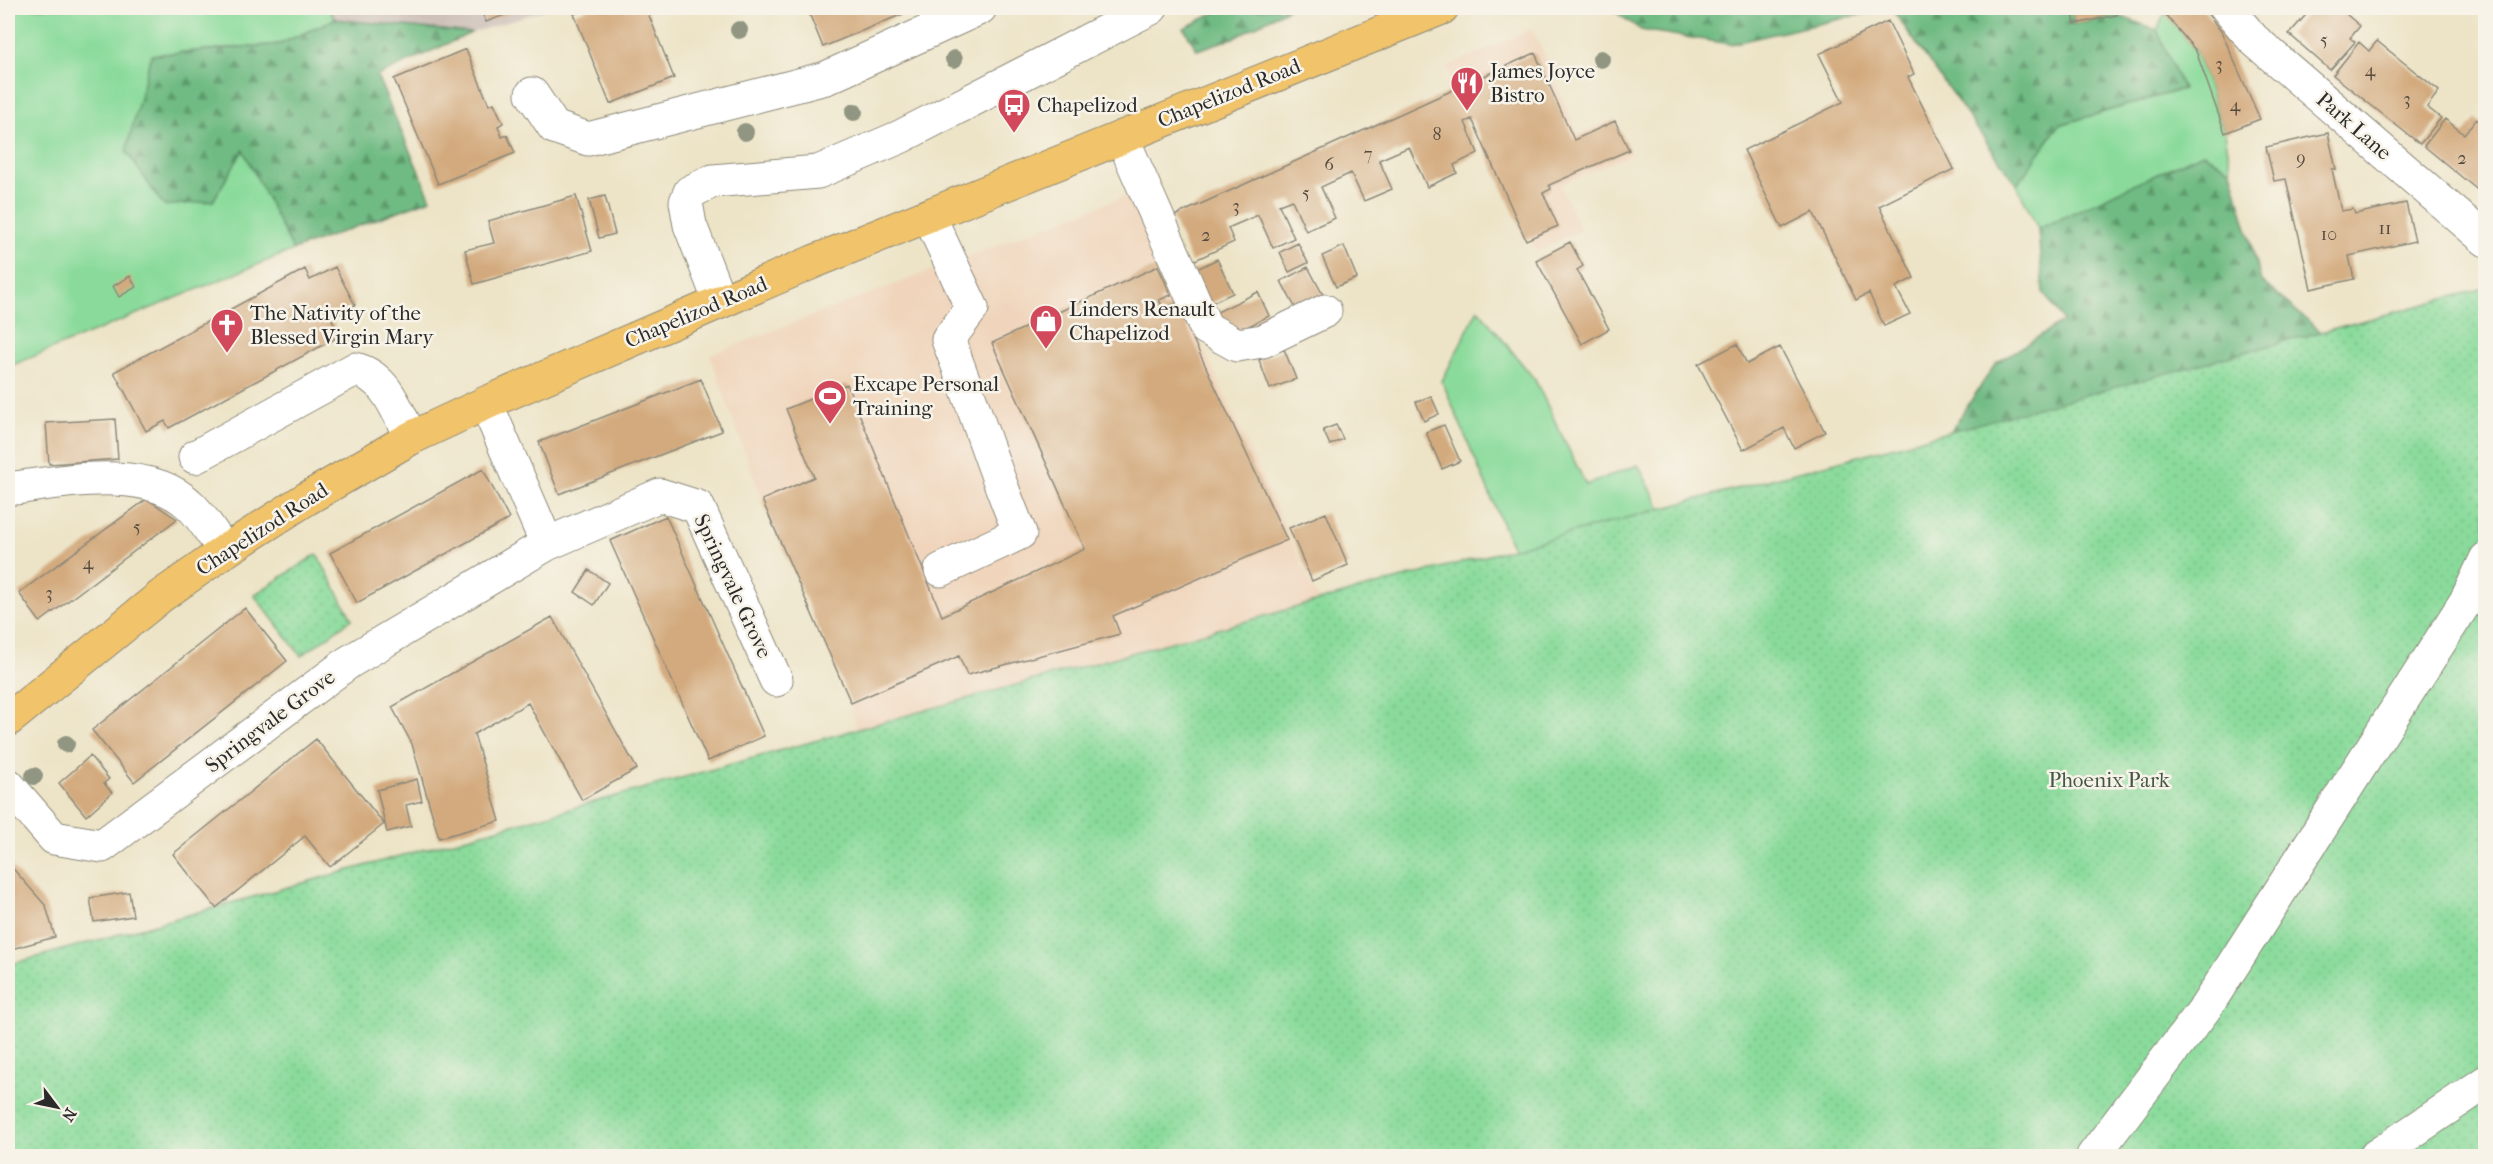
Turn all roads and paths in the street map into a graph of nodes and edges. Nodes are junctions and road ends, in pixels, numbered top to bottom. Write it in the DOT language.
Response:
graph roads {
  1 [pos="1151,8"];
  2 [pos="1442,8"];
  3 [pos="2227,8"];
  4 [pos="971,9"];
  5 [pos="532,94"];
  6 [pos="1122,137"];
  7 [pos="929,216"];
  8 [pos="2486,240"];
  9 [pos="720,302"];
  10 [pos="1325,312"];
  11 [pos="486,403"];
  12 [pos="411,438"];
  13 [pos="195,457"];
  14 [pos="8,489"];
  15 [pos="547,544"];
  16 [pos="225,551"];
  17 [pos="2486,559"];
  18 [pos="941,570"];
  19 [pos="776,680"];
  20 [pos="8,720"];
  21 [pos="8,785"];
  22 [pos="2486,1082"];
  23 [pos="2093,1156"];
  24 [pos="2376,1156"];
  1 -- 9 [label="street"];
  2 -- 6 [label="main road, Chapelizod Road"];
  3 -- 8 [label="street, Park Lane"];
  4 -- 5 [label="street"];
  6 -- 7 [label="main road, Chapelizod Road"];
  6 -- 10 [label="street"];
  7 -- 9 [label="main road, Chapelizod Road"];
  7 -- 18 [label="street"];
  9 -- 11 [label="main road, Chapelizod Road"];
  11 -- 12 [label="main road, Chapelizod Road"];
  11 -- 15 [label="street"];
  12 -- 13 [label="street"];
  12 -- 16 [label="main road, Chapelizod Road"];
  14 -- 16 [label="street"];
  15 -- 19 [label="street, Springvale Grove"];
  15 -- 21 [label="street, Springvale Grove"];
  16 -- 20 [label="main road, Chapelizod Road"];
  17 -- 23 [label="street"];
  22 -- 24 [label="street"];
}
